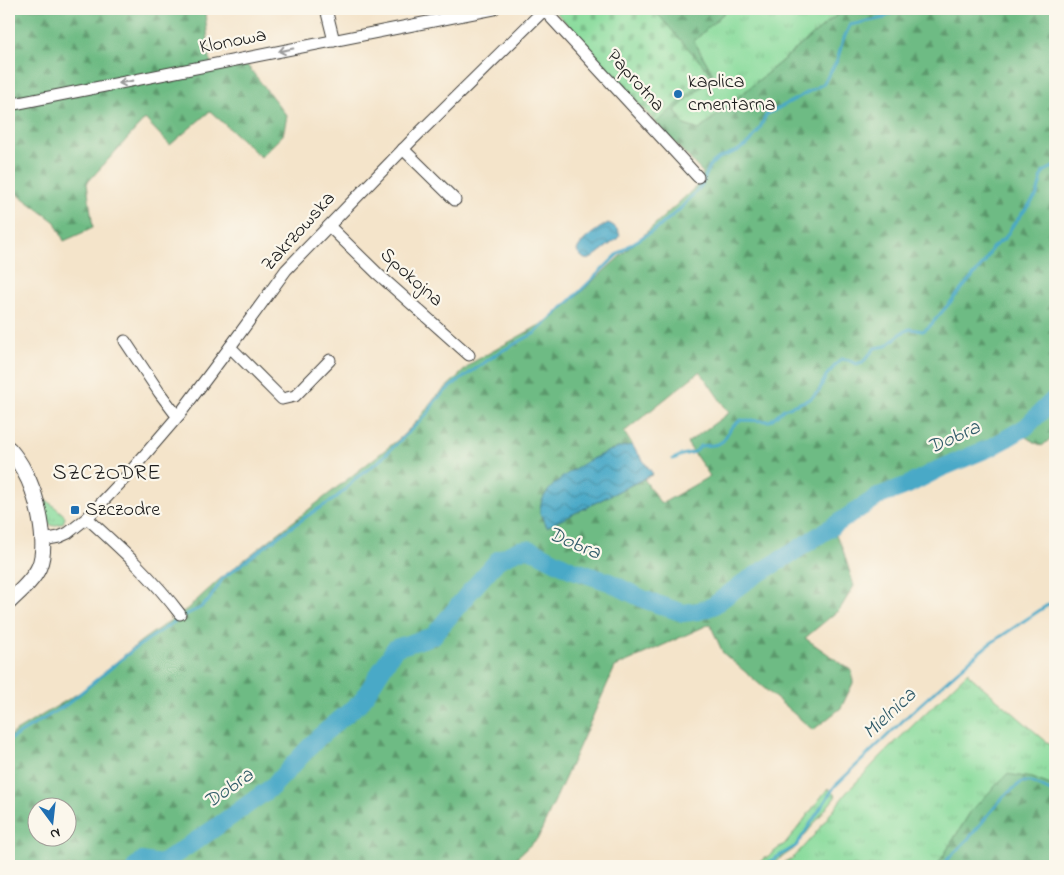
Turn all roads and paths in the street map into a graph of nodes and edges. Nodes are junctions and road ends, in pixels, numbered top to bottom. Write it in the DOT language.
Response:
graph roads {
  1 [pos="326,9"];
  2 [pos="494,9"];
  3 [pos="539,11"];
  4 [pos="334,41"];
  5 [pos="9,105"];
  6 [pos="403,149"];
  7 [pos="698,177"];
  8 [pos="456,200"];
  9 [pos="328,226"];
  10 [pos="125,341"];
  11 [pos="230,347"];
  12 [pos="469,355"];
  13 [pos="330,360"];
  14 [pos="179,415"];
  15 [pos="9,449"];
  16 [pos="87,518"];
  17 [pos="43,540"];
  18 [pos="9,602"];
  19 [pos="180,614"];
  1 -- 4 [label="street"];
  2 -- 4 [label="street, Klonowa"];
  3 -- 6 [label="street, Zakrzowska"];
  3 -- 7 [label="street, Paprotna"];
  4 -- 5 [label="street, Klonowa, one-way"];
  6 -- 8 [label="street"];
  6 -- 9 [label="street, Zakrzowska"];
  9 -- 11 [label="street, Zakrzowska"];
  9 -- 12 [label="street, Spokojna"];
  10 -- 14 [label="street"];
  11 -- 13 [label="street"];
  11 -- 14 [label="street, Zakrzowska"];
  14 -- 16 [label="street, Zakrzowska"];
  15 -- 17 [label="street"];
  16 -- 17 [label="street, Zakrzowska"];
  16 -- 19 [label="street"];
  17 -- 18 [label="street"];
}
